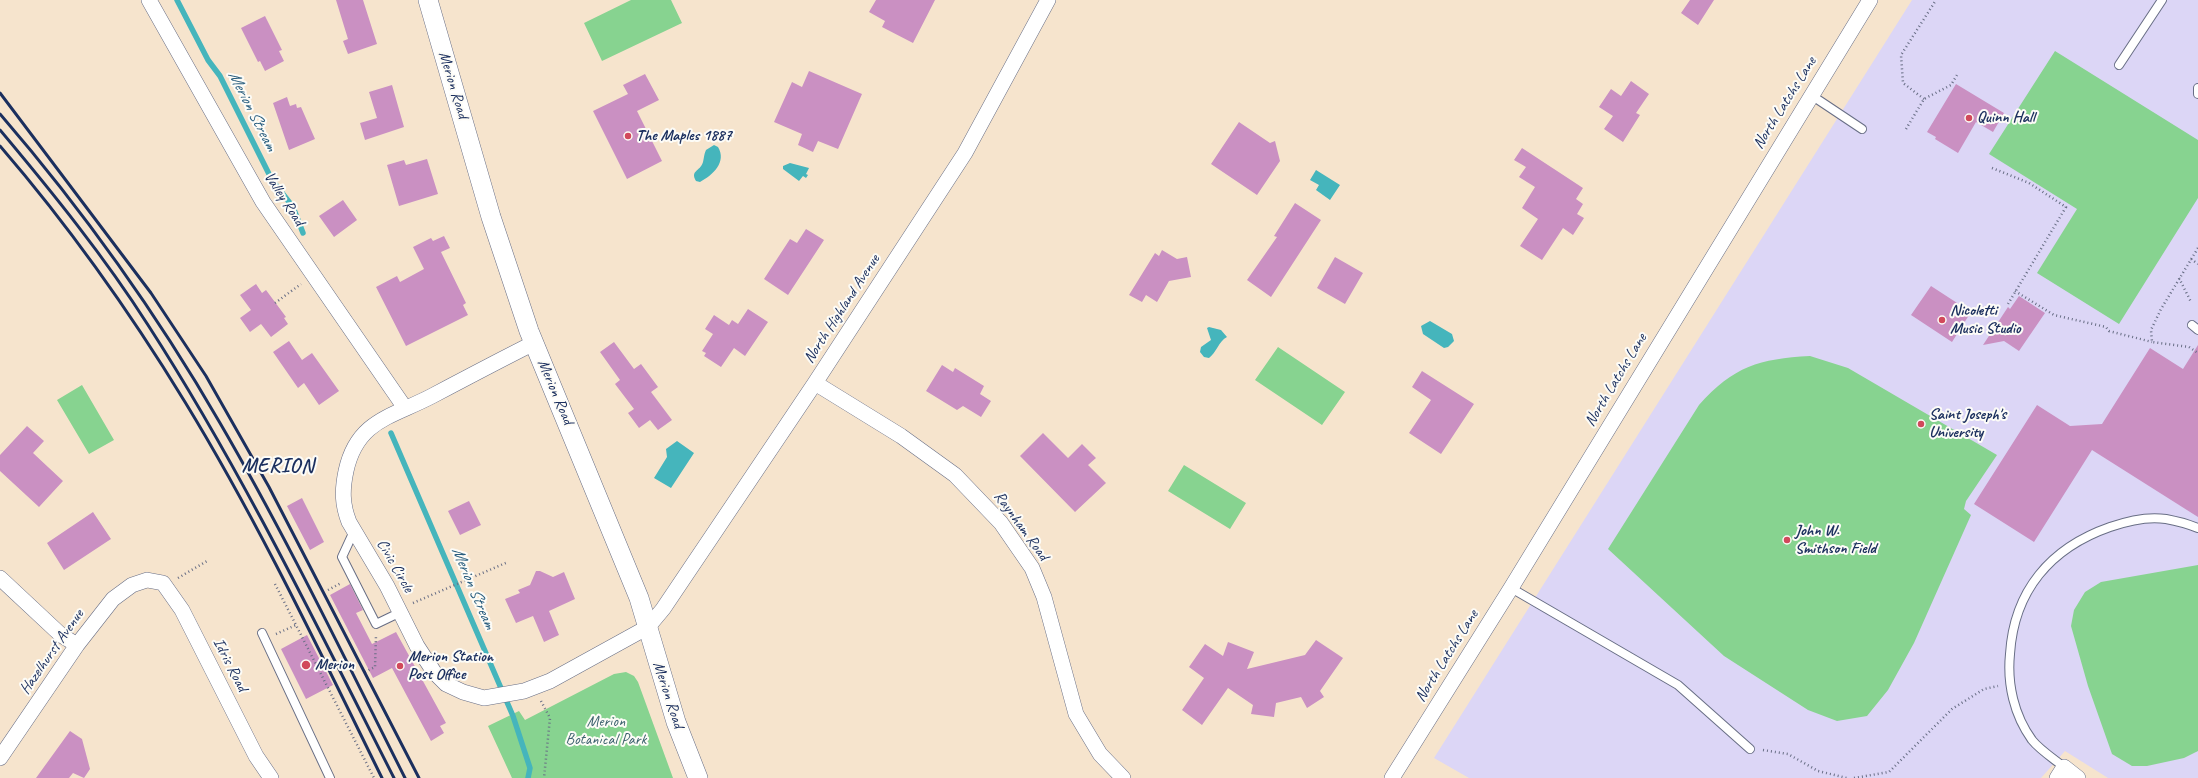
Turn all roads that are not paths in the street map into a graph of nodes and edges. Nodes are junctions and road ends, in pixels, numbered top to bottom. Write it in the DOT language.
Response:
graph roads {
  1 [pos="149,0"];
  2 [pos="428,0"];
  3 [pos="1048,0"];
  4 [pos="1870,0"];
  5 [pos="2162,0"];
  6 [pos="2119,65"];
  7 [pos="2198,88"];
  8 [pos="1811,94"];
  9 [pos="2198,94"];
  10 [pos="1862,130"];
  11 [pos="534,343"];
  12 [pos="815,383"];
  13 [pos="405,408"];
  14 [pos="2198,528"];
  15 [pos="354,531"];
  16 [pos="0,578"];
  17 [pos="147,580"];
  18 [pos="1511,588"];
  19 [pos="400,611"];
  20 [pos="648,628"];
  21 [pos="263,636"];
  22 [pos="77,645"];
  23 [pos="1750,749"];
  24 [pos="0,758"];
  25 [pos="2060,773"];
  26 [pos="271,778"];
  27 [pos="330,778"];
  28 [pos="698,778"];
  29 [pos="1123,778"];
  30 [pos="1392,778"];
  31 [pos="2078,778"];
  1 -- 13 [label="street, Valley Road"];
  2 -- 11 [label="street, Merion Road"];
  3 -- 12 [label="street, North Highland Avenue"];
  4 -- 8 [label="street, North Latchs Lane"];
  5 -- 6 [label="lane"];
  7 -- 9 [label="lane"];
  8 -- 10 [label="lane"];
  8 -- 18 [label="street, North Latchs Lane"];
  11 -- 13 [label="street, Civic Circle"];
  11 -- 20 [label="street, Merion Road"];
  12 -- 20 [label="street, North Highland Avenue"];
  12 -- 29 [label="street, Raynham Road"];
  13 -- 15 [label="street, Civic Circle"];
  14 -- 25 [label="lane"];
  15 -- 19 [label="street, Civic Circle"];
  15 -- 19 [label="lane"];
  16 -- 22 [label="street"];
  17 -- 22 [label="street, Hazelhurst Avenue"];
  17 -- 26 [label="street, Idris Road"];
  18 -- 23 [label="lane"];
  18 -- 30 [label="street, North Latchs Lane"];
  19 -- 20 [label="street, Civic Circle"];
  20 -- 28 [label="street, Merion Road"];
  21 -- 27 [label="lane"];
  22 -- 24 [label="street, Hazelhurst Avenue"];
  25 -- 31 [label="street"];
}
